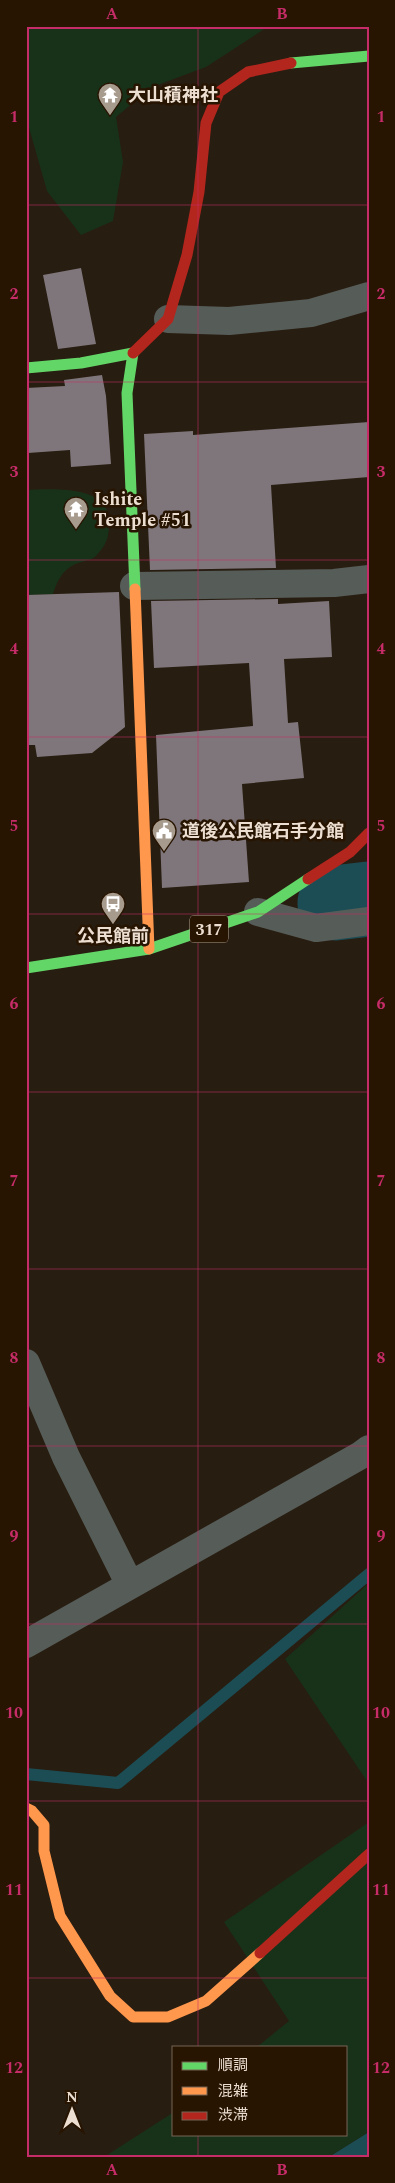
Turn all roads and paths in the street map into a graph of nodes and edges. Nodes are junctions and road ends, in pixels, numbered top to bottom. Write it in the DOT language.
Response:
graph roads {
  1 [pos="369,56"];
  2 [pos="369,296"];
  3 [pos="168,319"];
  4 [pos="133,353"];
  5 [pos="26,368"];
  6 [pos="369,579"];
  7 [pos="134,586"];
  8 [pos="369,833"];
  9 [pos="258,912"];
  10 [pos="369,921"];
  11 [pos="149,949"];
  12 [pos="26,968"];
  13 [pos="29,1378"];
  14 [pos="369,1449"];
  15 [pos="130,1585"];
  16 [pos="26,1644"];
  17 [pos="26,1808"];
  18 [pos="369,1854"];
  1 -- 3 [label="main road"];
  2 -- 3 [label="street"];
  3 -- 4 [label="main road"];
  4 -- 5 [label="main road"];
  4 -- 7 [label="main road"];
  6 -- 7 [label="street"];
  7 -- 11 [label="main road"];
  8 -- 9 [label="main road, 317"];
  9 -- 10 [label="street"];
  9 -- 11 [label="main road, 317"];
  11 -- 12 [label="main road, 317"];
  13 -- 15 [label="street"];
  14 -- 15 [label="street"];
  15 -- 16 [label="street"];
  17 -- 18 [label="main road"];
}
